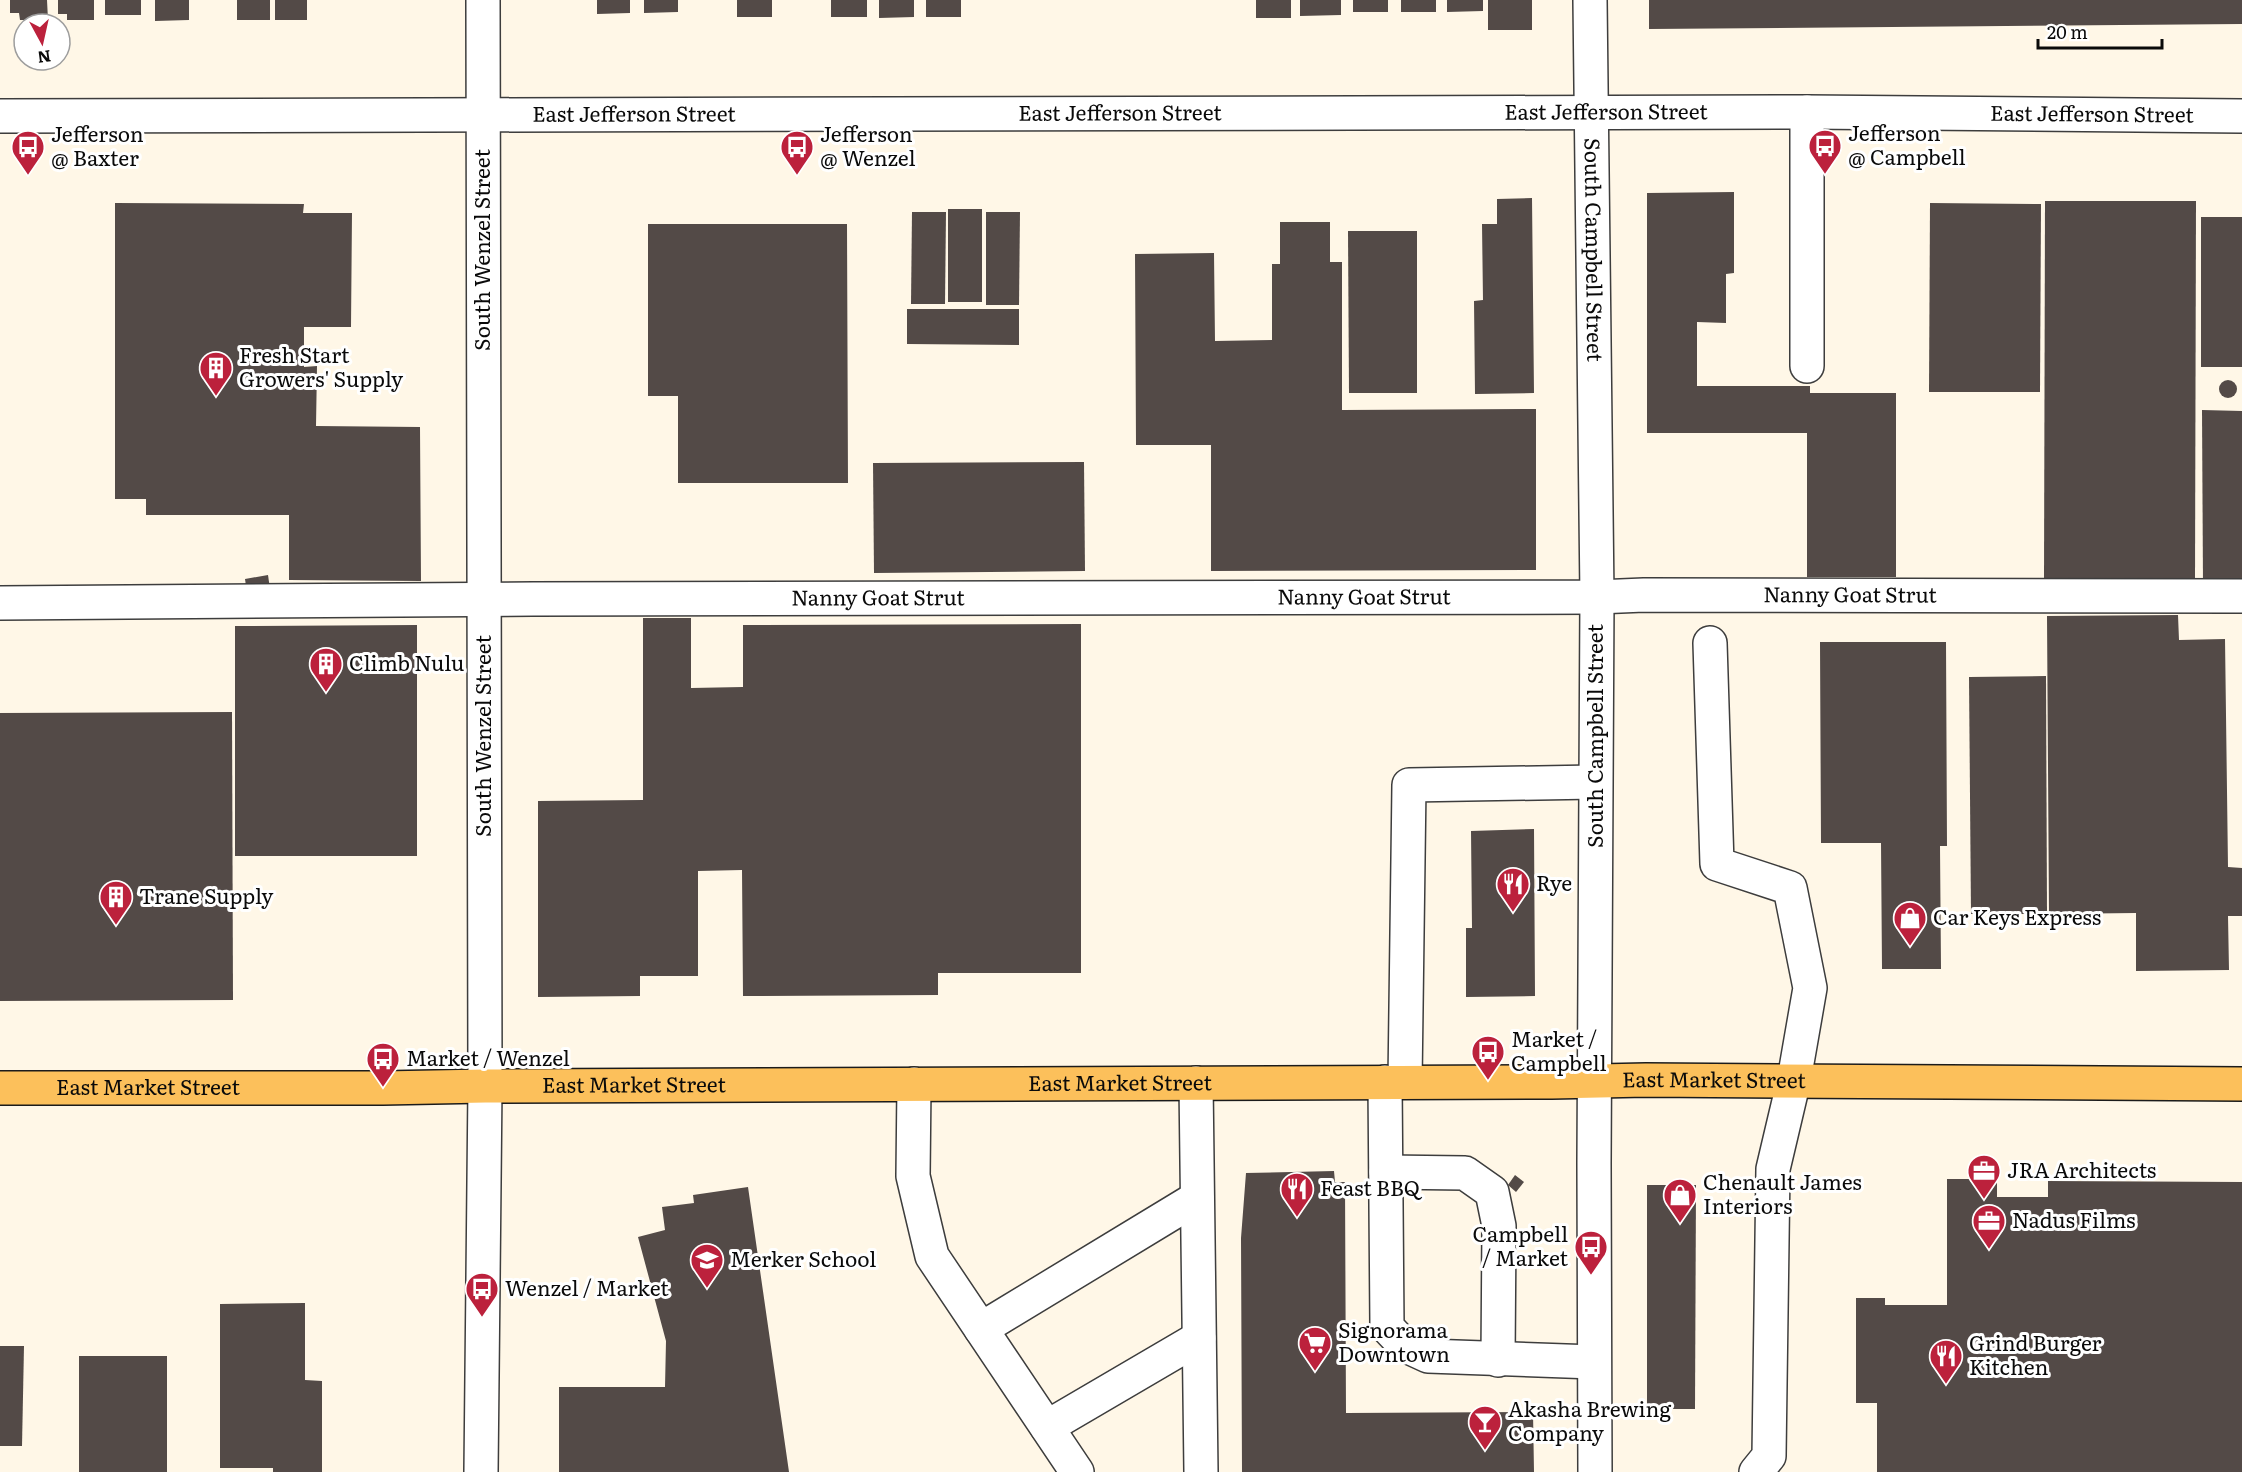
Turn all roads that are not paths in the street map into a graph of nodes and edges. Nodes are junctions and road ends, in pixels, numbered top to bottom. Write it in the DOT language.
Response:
graph roads {
  1 [pos="483,0"];
  2 [pos="1590,0"];
  3 [pos="1807,112"];
  4 [pos="1592,113"];
  5 [pos="0,116"];
  6 [pos="483,116"];
  7 [pos="2242,116"];
  8 [pos="1807,366"];
  9 [pos="2242,596"];
  10 [pos="1597,597"];
  11 [pos="484,600"];
  12 [pos="0,603"];
  13 [pos="1710,644"];
  14 [pos="1595,782"];
  15 [pos="1595,1080"];
  16 [pos="1794,1080"];
  17 [pos="1395,1082"];
  18 [pos="1196,1083"];
  19 [pos="914,1084"];
  20 [pos="2242,1084"];
  21 [pos="485,1086"];
  22 [pos="0,1088"];
  23 [pos="1386,1172"];
  24 [pos="1197,1198"];
  25 [pos="981,1329"];
  26 [pos="1199,1338"];
  27 [pos="1498,1360"];
  28 [pos="1594,1362"];
  29 [pos="1047,1427"];
  30 [pos="481,1472"];
  31 [pos="1077,1472"];
  32 [pos="1201,1472"];
  33 [pos="1595,1472"];
  34 [pos="1756,1472"];
  1 -- 6 [label="street, South Wenzel Street"];
  2 -- 4 [label="street, South Campbell Street"];
  3 -- 4 [label="street, East Jefferson Street"];
  3 -- 7 [label="street, East Jefferson Street"];
  3 -- 8 [label="street"];
  4 -- 6 [label="street, East Jefferson Street"];
  4 -- 10 [label="street, South Campbell Street"];
  5 -- 6 [label="street, East Jefferson Street"];
  6 -- 11 [label="street, South Wenzel Street"];
  9 -- 10 [label="street, Nanny Goat Strut"];
  10 -- 11 [label="street, Nanny Goat Strut"];
  10 -- 14 [label="street, South Campbell Street"];
  11 -- 12 [label="street, Nanny Goat Strut"];
  11 -- 21 [label="street, South Wenzel Street"];
  13 -- 16 [label="street"];
  14 -- 15 [label="street, South Campbell Street"];
  14 -- 17 [label="street"];
  15 -- 16 [label="main road, East Market Street"];
  15 -- 17 [label="main road, East Market Street"];
  15 -- 28 [label="street, South Campbell Street"];
  16 -- 20 [label="main road, East Market Street"];
  16 -- 34 [label="street"];
  17 -- 18 [label="main road, East Market Street"];
  17 -- 23 [label="street"];
  18 -- 19 [label="main road, East Market Street"];
  18 -- 24 [label="street"];
  19 -- 21 [label="main road, East Market Street"];
  19 -- 25 [label="street"];
  21 -- 22 [label="main road, East Market Street"];
  21 -- 30 [label="street, South Wenzel Street"];
  23 -- 27 [label="street"];
  23 -- 27 [label="street"];
  24 -- 25 [label="street"];
  24 -- 26 [label="street"];
  25 -- 29 [label="street"];
  26 -- 29 [label="street"];
  26 -- 32 [label="street"];
  27 -- 28 [label="street"];
  28 -- 33 [label="street, South Campbell Street"];
  29 -- 31 [label="street"];
}
